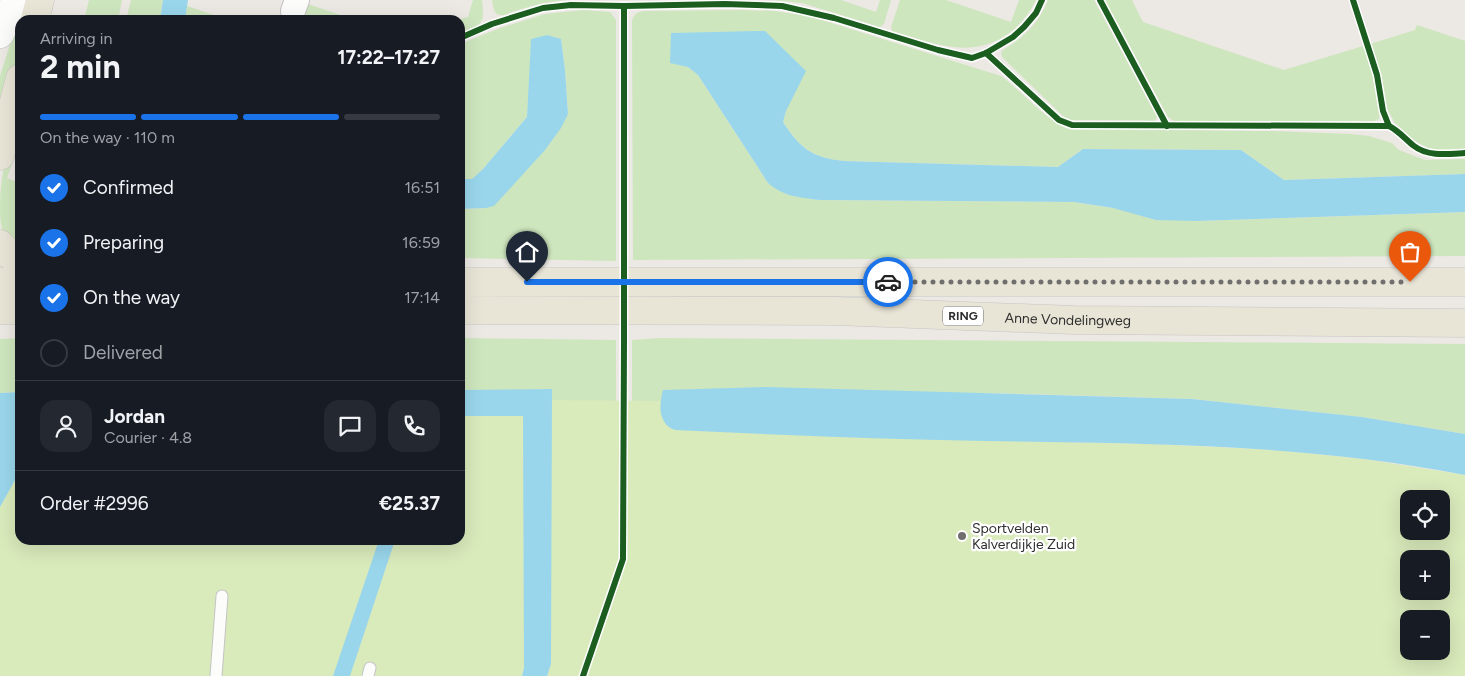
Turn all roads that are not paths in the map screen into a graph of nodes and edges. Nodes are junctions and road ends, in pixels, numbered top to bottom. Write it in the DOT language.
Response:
graph roads {
  1 [pos="16,0"];
  2 [pos="40,0"];
  3 [pos="36,15"];
  4 [pos="0,34"];
  5 [pos="15,98"];
  6 [pos="0,156"];
  7 [pos="0,244"];
  8 [pos="15,258"];
  9 [pos="0,282"];
  10 [pos="15,282"];
  11 [pos="465,282"];
  12 [pos="1465,282"];
  13 [pos="0,310"];
  14 [pos="15,310"];
  15 [pos="465,310"];
  16 [pos="1465,323"];
  17 [pos="222,596"];
  18 [pos="216,676"];
  1 -- 4 [label="main road"];
  2 -- 3 [label="main road"];
  5 -- 6 [label="main road"];
  7 -- 8 [label="main road"];
  9 -- 10 [label="main road"];
  11 -- 12 [label="main road"];
  13 -- 14 [label="main road"];
  15 -- 16 [label="main road, Anne Vondelingweg / RING"];
  17 -- 18 [label="lane"];
}
